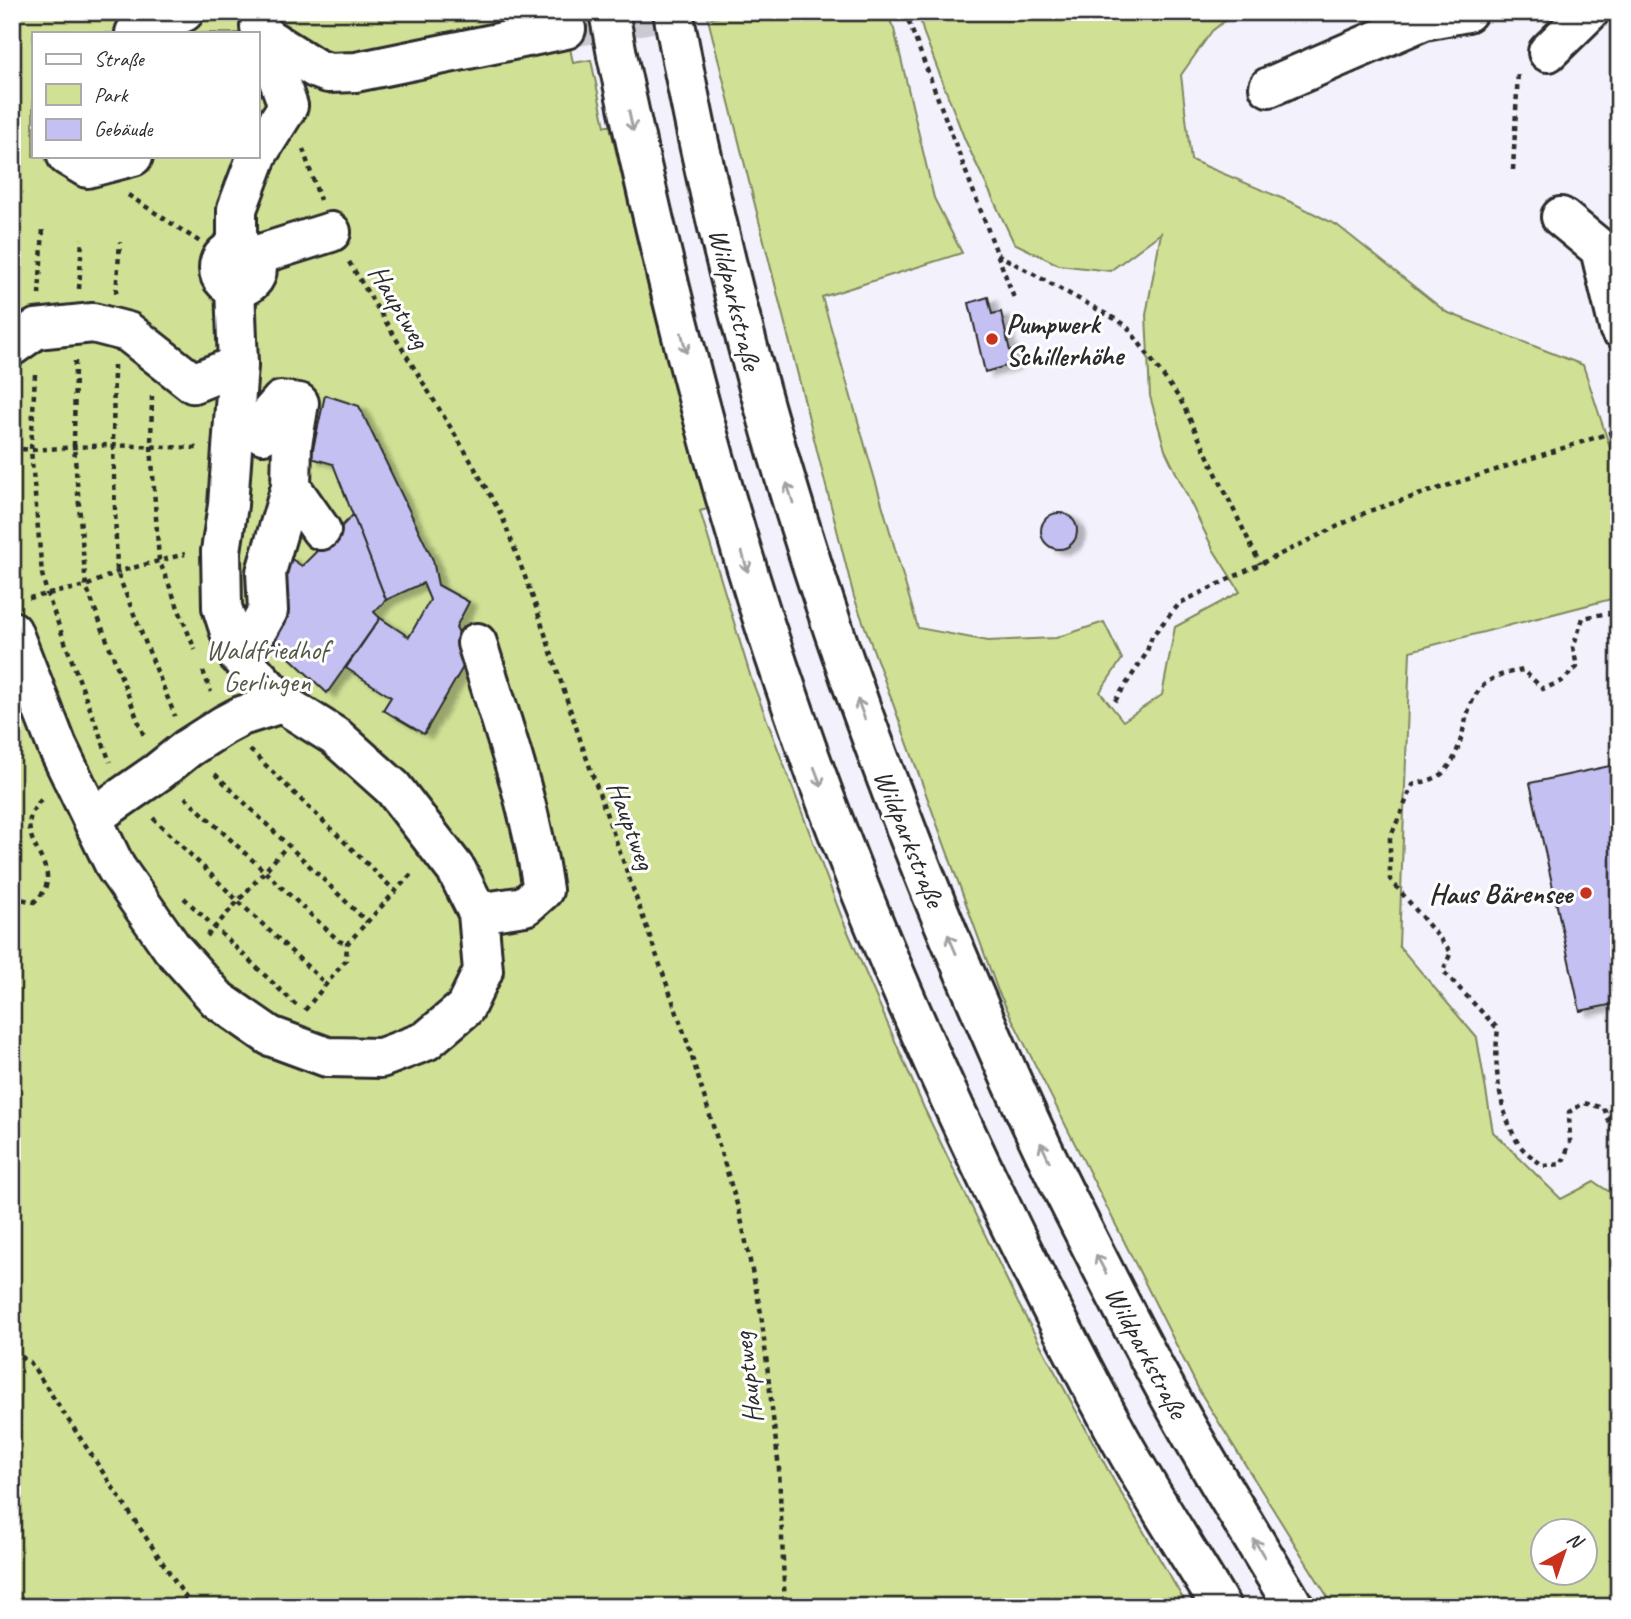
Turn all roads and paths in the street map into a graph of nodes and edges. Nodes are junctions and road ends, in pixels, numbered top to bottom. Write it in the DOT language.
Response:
graph roads {
  1 [pos="184,12"];
  2 [pos="609,12"];
  3 [pos="905,12"];
  4 [pos="1467,12"];
  5 [pos="1589,12"];
  6 [pos="259,24"];
  7 [pos="676,27"];
  8 [pos="566,29"];
  9 [pos="137,32"];
  10 [pos="1533,61"];
  11 [pos="1269,87"];
  12 [pos="275,93"];
  13 [pos="259,148"];
  14 [pos="70,158"];
  15 [pos="256,158"];
  16 [pos="1513,170"];
  17 [pos="129,174"];
  18 [pos="1561,217"];
  19 [pos="43,228"];
  20 [pos="331,232"];
  21 [pos="82,239"];
  22 [pos="120,242"];
  23 [pos="997,254"];
  24 [pos="238,261"];
  25 [pos="1014,298"];
  26 [pos="76,323"];
  27 [pos="114,328"];
  28 [pos="1619,328"];
  29 [pos="24,337"];
  30 [pos="153,351"];
  31 [pos="238,365"];
  32 [pos="193,383"];
  33 [pos="1619,430"];
  34 [pos="255,438"];
  35 [pos="113,445"];
  36 [pos="151,446"];
  37 [pos="74,447"];
  38 [pos="12,448"];
  39 [pos="32,450"];
  40 [pos="291,486"];
  41 [pos="321,530"];
  42 [pos="221,551"];
  43 [pos="159,560"];
  44 [pos="1260,564"];
  45 [pos="117,572"];
  46 [pos="86,586"];
  47 [pos="47,594"];
  48 [pos="16,615"];
  49 [pos="1619,622"];
  50 [pos="477,643"];
  51 [pos="244,661"];
  52 [pos="1115,701"];
  53 [pos="282,703"];
  54 [pos="232,721"];
  55 [pos="188,748"];
  56 [pos="72,776"];
  57 [pos="136,787"];
  58 [pos="92,818"];
  59 [pos="438,844"];
  60 [pos="288,845"];
  61 [pos="265,872"];
  62 [pos="12,883"];
  63 [pos="395,891"];
  64 [pos="178,893"];
  65 [pos="239,902"];
  66 [pos="478,913"];
  67 [pos="367,922"];
  68 [pos="216,928"];
  69 [pos="347,944"];
  70 [pos="182,959"];
  71 [pos="326,984"];
  72 [pos="1619,1147"];
  73 [pos="12,1351"];
  74 [pos="192,1607"];
  75 [pos="785,1607"];
  76 [pos="1221,1607"];
  77 [pos="1294,1607"];
  1 -- 9 [label="main road"];
  2 -- 76 [label="main road, one-way, bridge"];
  3 -- 23 [label="path"];
  4 -- 11 [label="main road"];
  5 -- 10 [label="main road"];
  6 -- 8 [label="main road"];
  6 -- 12 [label="main road"];
  77 -- 7 [label="main road, Wildparkstraße, one-way"];
  10 -- 16 [label="path"];
  12 -- 13 [label="main road"];
  12 -- 20 [label="path, Hauptweg"];
  14 -- 17 [label="main road"];
  15 -- 24 [label="main road"];
  17 -- 24 [label="path"];
  18 -- 28 [label="main road"];
  19 -- 29 [label="path"];
  20 -- 24 [label="main road"];
  20 -- 75 [label="path, Hauptweg"];
  21 -- 26 [label="path"];
  22 -- 27 [label="path"];
  23 -- 25 [label="path"];
  23 -- 44 [label="path"];
  24 -- 31 [label="main road"];
  26 -- 27 [label="main road"];
  26 -- 29 [label="main road"];
  26 -- 37 [label="path"];
  27 -- 30 [label="main road"];
  27 -- 35 [label="path"];
  29 -- 39 [label="path"];
  30 -- 32 [label="main road"];
  30 -- 36 [label="path"];
  31 -- 32 [label="main road"];
  31 -- 34 [label="main road"];
  32 -- 34 [label="main road"];
  33 -- 44 [label="path"];
  34 -- 36 [label="path"];
  34 -- 40 [label="main road"];
  34 -- 42 [label="main road"];
  35 -- 36 [label="path"];
  35 -- 37 [label="path"];
  35 -- 45 [label="path"];
  36 -- 43 [label="path"];
  37 -- 39 [label="path"];
  37 -- 46 [label="path"];
  38 -- 39 [label="path"];
  39 -- 47 [label="path"];
  40 -- 41 [label="main road"];
  40 -- 51 [label="main road"];
  42 -- 43 [label="path"];
  42 -- 51 [label="main road"];
  43 -- 45 [label="path"];
  43 -- 54 [label="path"];
  44 -- 52 [label="path"];
  45 -- 46 [label="path"];
  45 -- 55 [label="path"];
  46 -- 47 [label="path"];
  46 -- 57 [label="path"];
  47 -- 48 [label="path"];
  47 -- 57 [label="path"];
  48 -- 56 [label="main road"];
  49 -- 72 [label="path"];
  50 -- 66 [label="main road"];
  51 -- 53 [label="main road"];
  51 -- 54 [label="main road"];
  53 -- 54 [label="main road"];
  53 -- 59 [label="main road"];
  54 -- 55 [label="main road"];
  54 -- 63 [label="path"];
  55 -- 57 [label="main road"];
  55 -- 60 [label="path"];
  56 -- 58 [label="main road"];
  56 -- 62 [label="path"];
  57 -- 58 [label="main road"];
  57 -- 61 [label="path"];
  57 -- 65 [label="path"];
  58 -- 70 [label="main road"];
  59 -- 63 [label="path"];
  59 -- 66 [label="main road"];
  60 -- 61 [label="path"];
  60 -- 67 [label="path"];
  61 -- 65 [label="path"];
  61 -- 69 [label="path"];
  63 -- 67 [label="path"];
  64 -- 68 [label="path"];
  65 -- 68 [label="path"];
  65 -- 71 [label="path"];
  66 -- 70 [label="main road"];
  67 -- 69 [label="path"];
  68 -- 70 [label="path"];
  68 -- 71 [label="path"];
  69 -- 71 [label="path"];
  73 -- 74 [label="path"];
}
